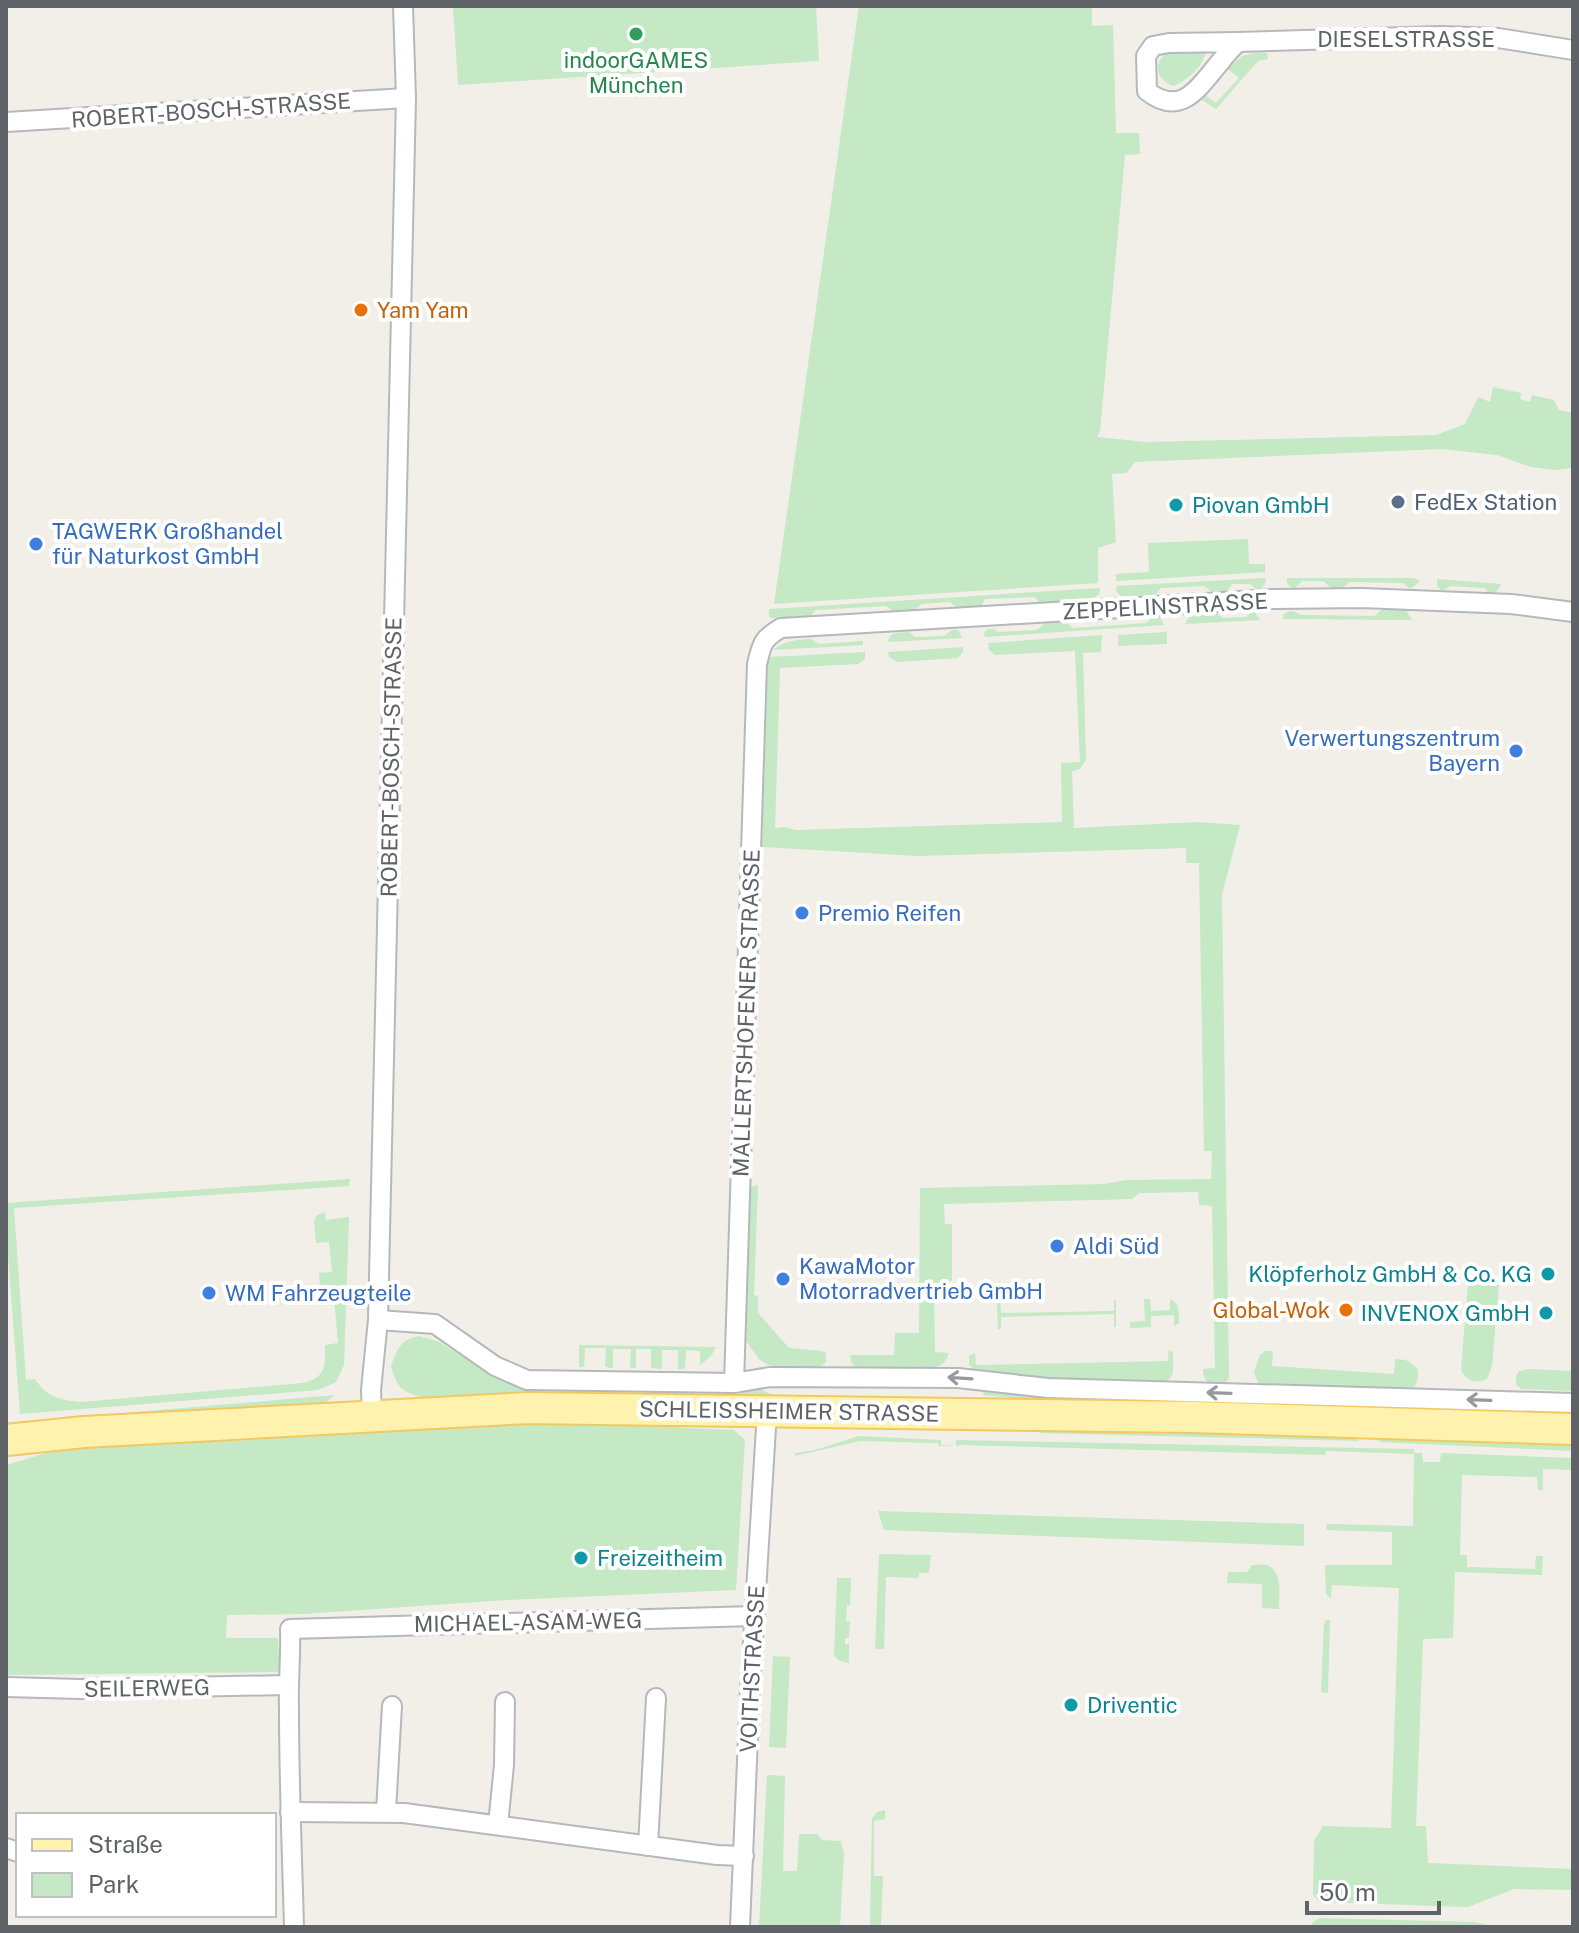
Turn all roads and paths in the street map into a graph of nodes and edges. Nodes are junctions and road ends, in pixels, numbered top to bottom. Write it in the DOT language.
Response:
graph roads {
  1 [pos="403,6"];
  2 [pos="1238,42"];
  3 [pos="1573,50"];
  4 [pos="406,98"];
  5 [pos="11,122"];
  6 [pos="1573,612"];
  7 [pos="762,643"];
  8 [pos="378,1320"];
  9 [pos="734,1383"];
  10 [pos="1573,1403"];
  11 [pos="767,1411"];
  12 [pos="372,1415"];
  13 [pos="1573,1429"];
  14 [pos="6,1440"];
  15 [pos="754,1616"];
  16 [pos="288,1685"];
  17 [pos="6,1687"];
  18 [pos="656,1698"];
  19 [pos="505,1702"];
  20 [pos="392,1706"];
  21 [pos="386,1811"];
  22 [pos="290,1812"];
  23 [pos="498,1825"];
  24 [pos="648,1846"];
  25 [pos="283,1849"];
  26 [pos="744,1856"];
  27 [pos="294,1927"];
  28 [pos="740,1927"];
  1 -- 4 [label="street, ROBERT-BOSCH-STRASSE"];
  2 -- 2 [label="street, DIESELSTRASSE"];
  2 -- 3 [label="street, DIESELSTRASSE"];
  4 -- 5 [label="street, ROBERT-BOSCH-STRASSE"];
  4 -- 8 [label="street, ROBERT-BOSCH-STRASSE"];
  6 -- 7 [label="street, ZEPPELINSTRASSE"];
  7 -- 9 [label="street, MALLERTSHOFENER STRASSE"];
  8 -- 9 [label="street, SCHLEISSHEIMER STRASSE"];
  8 -- 12 [label="street, ROBERT-BOSCH-STRASSE"];
  10 -- 9 [label="street, SCHLEISSHEIMER STRASSE, one-way"];
  11 -- 12 [label="main road, SCHLEISSHEIMER STRASSE"];
  11 -- 13 [label="main road, SCHLEISSHEIMER STRASSE"];
  11 -- 15 [label="street, VOITHSTRASSE"];
  12 -- 14 [label="main road, SCHLEISSHEIMER STRASSE"];
  15 -- 16 [label="street, MICHAEL-ASAM-WEG"];
  15 -- 26 [label="street, VOITHSTRASSE"];
  16 -- 17 [label="street, SEILERWEG"];
  16 -- 22 [label="street"];
  18 -- 24 [label="street"];
  19 -- 23 [label="street"];
  20 -- 21 [label="street"];
  21 -- 22 [label="street"];
  21 -- 23 [label="street"];
  22 -- 25 [label="street"];
  23 -- 24 [label="street"];
  24 -- 26 [label="street"];
  25 -- 27 [label="street"];
  26 -- 28 [label="street, VOITHSTRASSE"];
}
